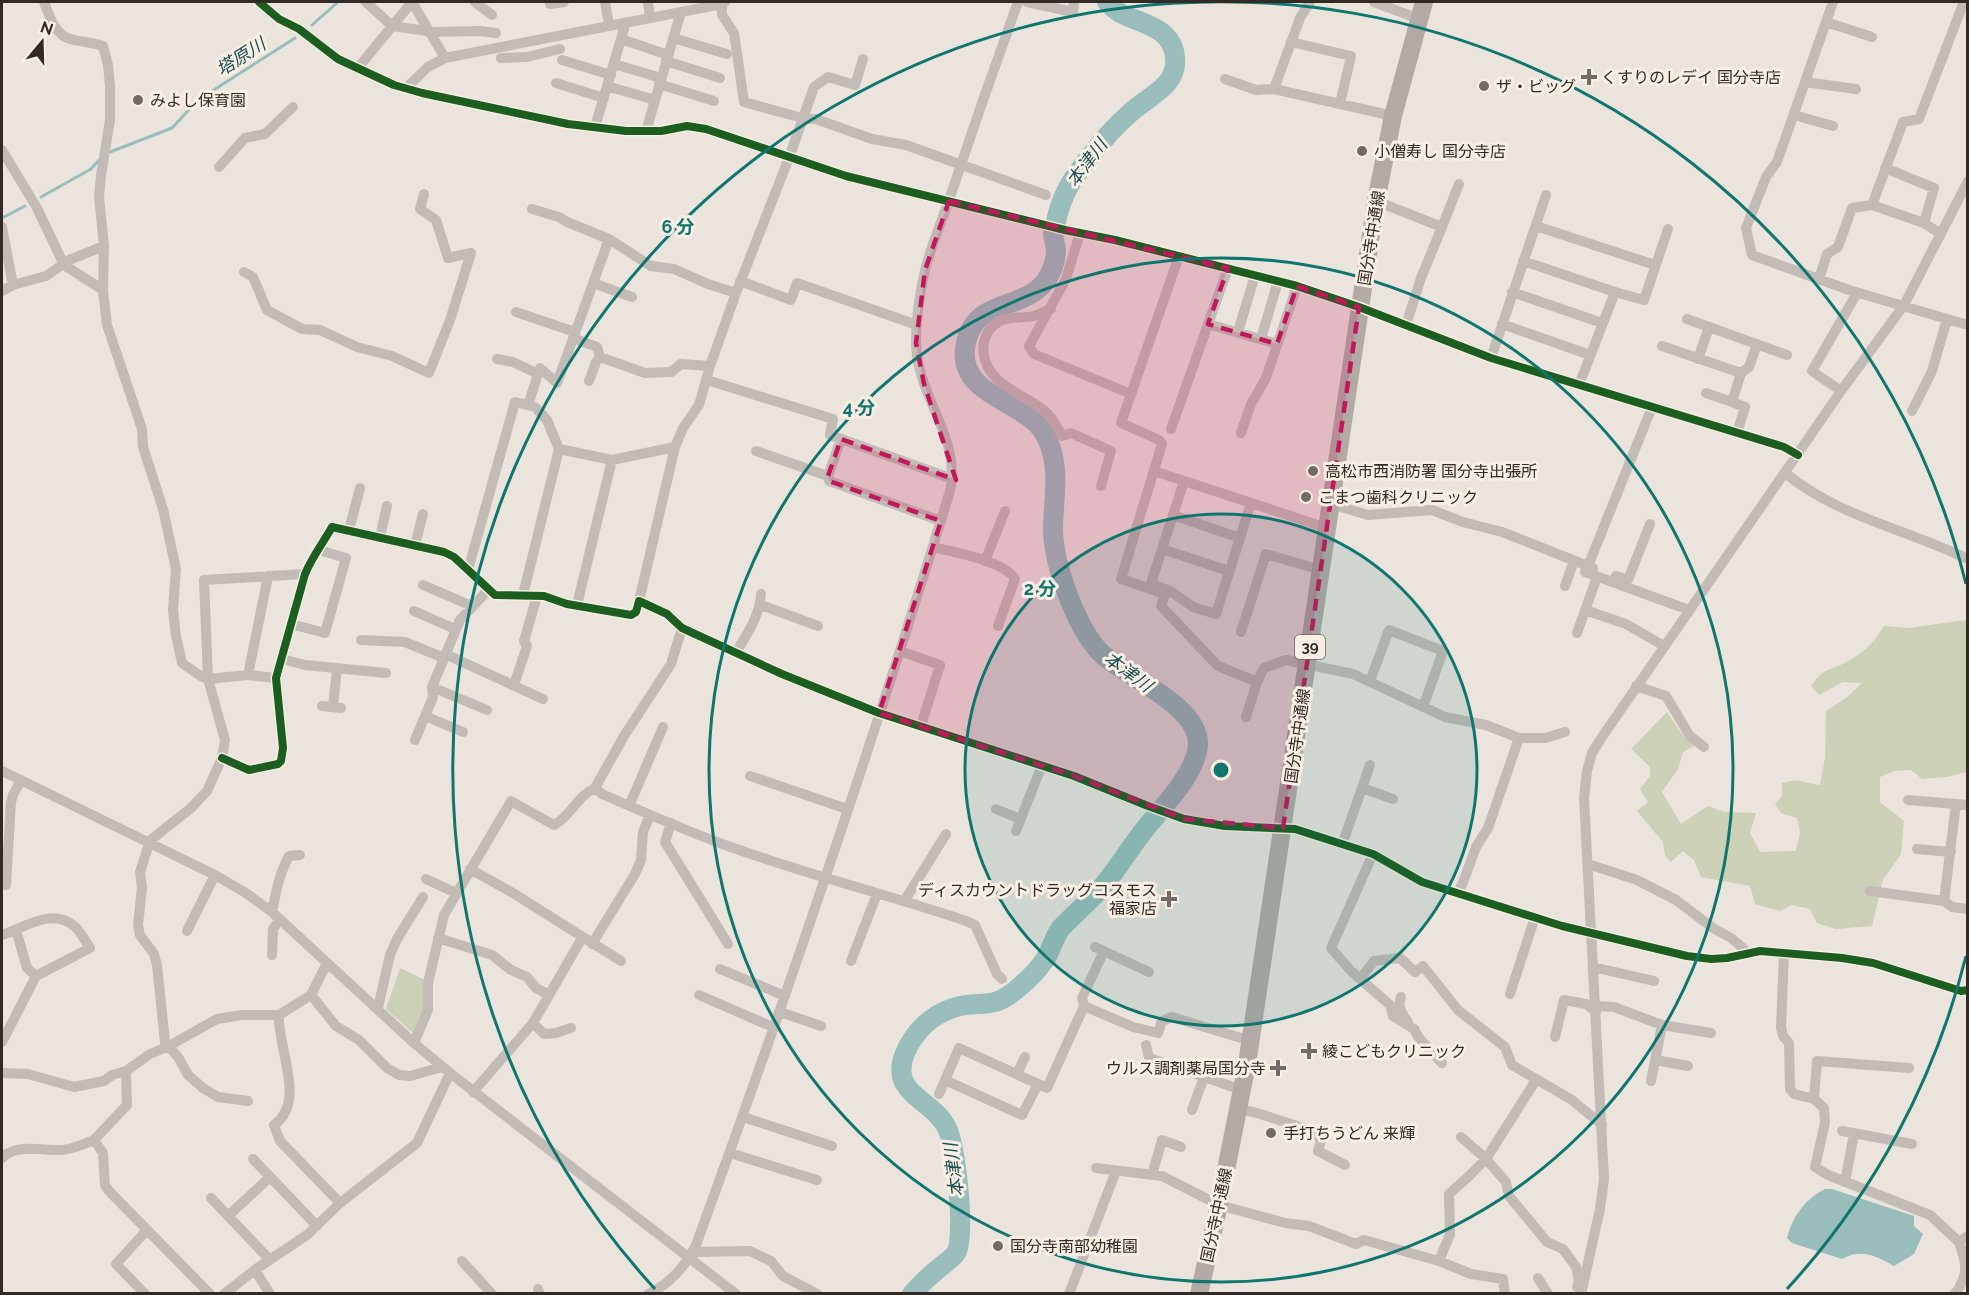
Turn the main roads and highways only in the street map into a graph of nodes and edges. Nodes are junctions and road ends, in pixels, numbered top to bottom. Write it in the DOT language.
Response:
graph roads {
  1 [pos="1422,10"];
  2 [pos="1198,1293"];
  1 -- 2 [label="main road, 国分寺中通線 / 39"];
}
